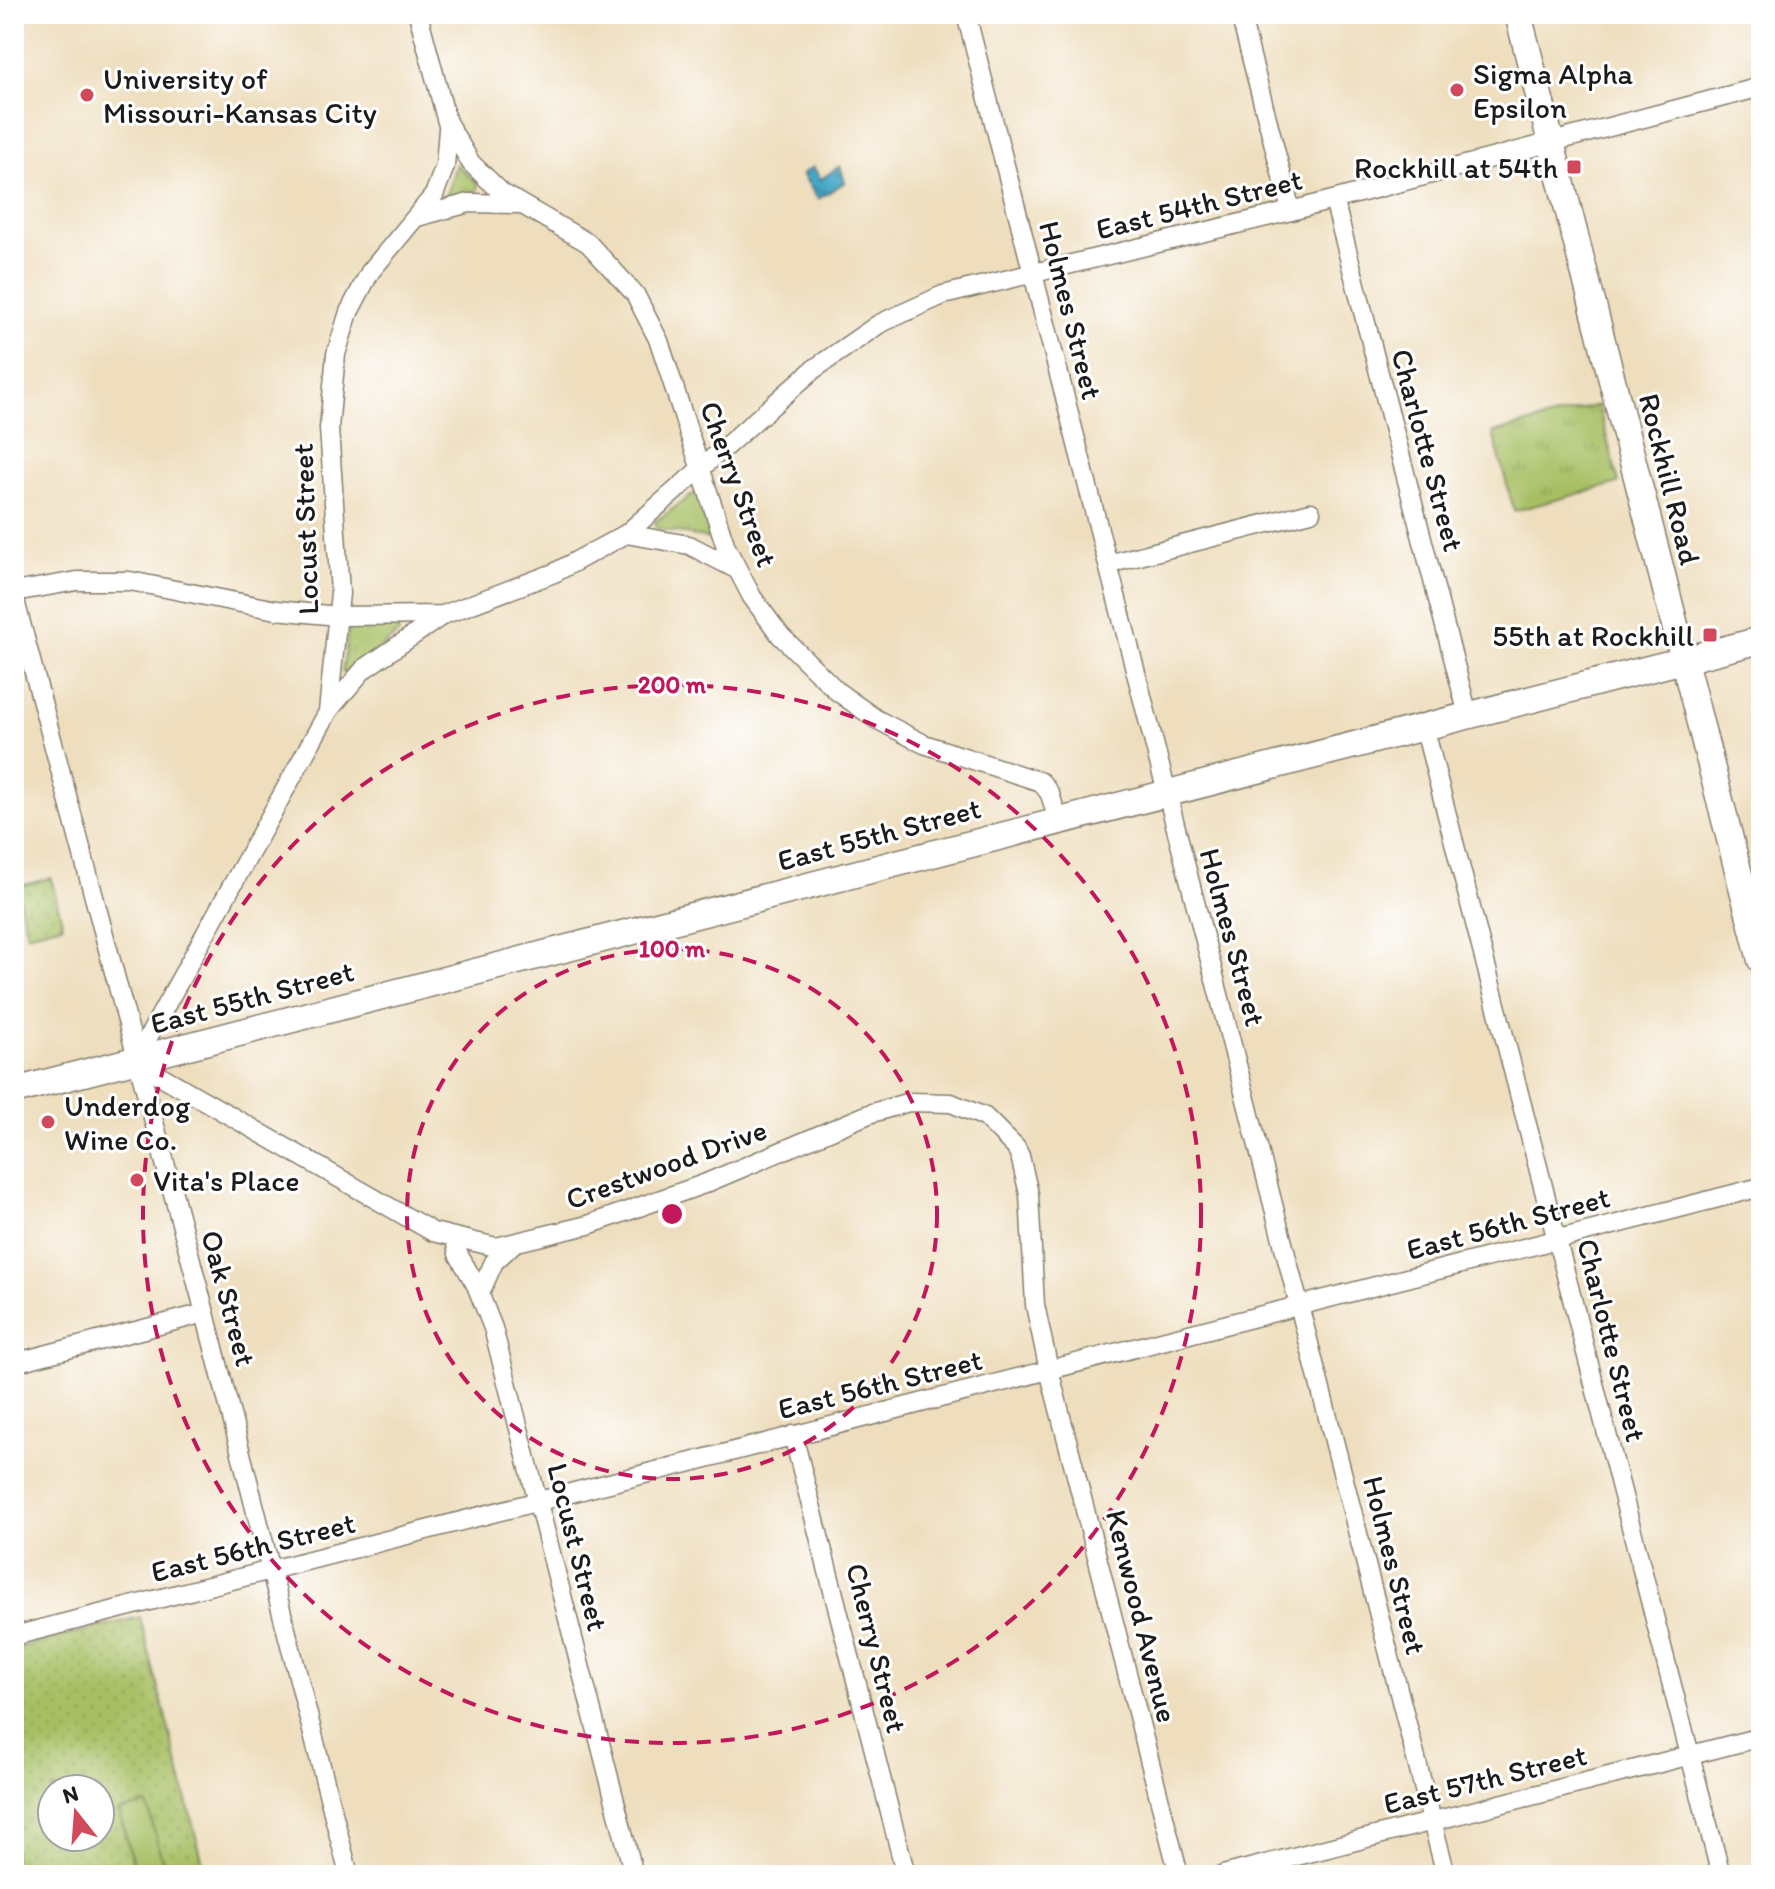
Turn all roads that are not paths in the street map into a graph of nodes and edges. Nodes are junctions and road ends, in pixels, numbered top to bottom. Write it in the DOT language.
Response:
graph roads {
  1 [pos="418,14"];
  2 [pos="966,14"];
  3 [pos="1240,14"];
  4 [pos="1518,14"];
  5 [pos="1761,87"];
  6 [pos="447,122"];
  7 [pos="1551,142"];
  8 [pos="1334,200"];
  9 [pos="522,204"];
  10 [pos="1291,211"];
  11 [pos="417,217"];
  12 [pos="1032,273"];
  13 [pos="700,470"];
  14 [pos="1311,512"];
  15 [pos="626,534"];
  16 [pos="1108,564"];
  17 [pos="737,570"];
  18 [pos="14,595"];
  19 [pos="443,615"];
  20 [pos="338,616"];
  21 [pos="1761,640"];
  22 [pos="1684,660"];
  23 [pos="328,712"];
  24 [pos="1468,715"];
  25 [pos="1424,726"];
  26 [pos="1167,792"];
  27 [pos="1058,820"];
  28 [pos="1761,960"];
  29 [pos="135,1061"];
  30 [pos="14,1091"];
  31 [pos="1761,1187"];
  32 [pos="455,1238"];
  33 [pos="1558,1239"];
  34 [pos="515,1244"];
  35 [pos="480,1293"];
  36 [pos="1300,1306"];
  37 [pos="205,1313"];
  38 [pos="14,1363"];
  39 [pos="1049,1370"];
  40 [pos="793,1435"];
  41 [pos="538,1502"];
  42 [pos="272,1572"];
  43 [pos="14,1636"];
  44 [pos="1761,1737"];
  45 [pos="1690,1755"];
  46 [pos="1432,1821"];
  47 [pos="349,1875"];
  48 [pos="634,1875"];
  49 [pos="906,1875"];
  50 [pos="1179,1875"];
  51 [pos="1223,1875"];
  52 [pos="1446,1875"];
  53 [pos="1721,1875"];
  1 -- 6 [label="street, Cherry Street"];
  2 -- 12 [label="street, Holmes Street"];
  3 -- 10 [label="street"];
  4 -- 7 [label="main road, Rockhill Road"];
  5 -- 7 [label="street, East 54th Street"];
  6 -- 9 [label="street, Cherry Street"];
  6 -- 11 [label="street, Locust Street"];
  7 -- 8 [label="street, East 54th Street"];
  7 -- 22 [label="main road, Rockhill Road"];
  8 -- 10 [label="street, East 54th Street"];
  8 -- 24 [label="street, Charlotte Street"];
  9 -- 11 [label="street, Cherry Street"];
  9 -- 13 [label="street, Cherry Street"];
  10 -- 12 [label="street, East 54th Street"];
  11 -- 20 [label="street, Locust Street"];
  12 -- 13 [label="street, East 54th Street"];
  12 -- 16 [label="street, Holmes Street"];
  13 -- 15 [label="street, East 54th Street"];
  13 -- 17 [label="street, Cherry Street"];
  14 -- 16 [label="street"];
  15 -- 17 [label="street"];
  15 -- 19 [label="street, East 54th Street"];
  16 -- 26 [label="street, Holmes Street"];
  17 -- 27 [label="street, Cherry Street"];
  18 -- 20 [label="street, East 54th Street"];
  18 -- 29 [label="street, Oak Street"];
  19 -- 20 [label="street, East 54th Street"];
  19 -- 23 [label="street, East 54th Street"];
  20 -- 23 [label="street, Locust Street"];
  21 -- 22 [label="main road, East 55th Street"];
  22 -- 24 [label="main road, East 55th Street"];
  22 -- 28 [label="main road, Rockhill Road"];
  23 -- 29 [label="street, Locust Street"];
  24 -- 25 [label="main road, East 55th Street"];
  25 -- 26 [label="main road, East 55th Street"];
  25 -- 33 [label="street, Charlotte Street"];
  26 -- 27 [label="main road, East 55th Street"];
  26 -- 36 [label="street, Holmes Street"];
  27 -- 29 [label="main road, East 55th Street"];
  29 -- 30 [label="main road, East 55th Street"];
  29 -- 32 [label="street, Crestwood Drive"];
  29 -- 37 [label="street, Oak Street"];
  31 -- 33 [label="street, East 56th Street"];
  32 -- 34 [label="street, Crestwood Drive"];
  32 -- 35 [label="street, Locust Street"];
  33 -- 36 [label="street, East 56th Street"];
  33 -- 45 [label="street, Charlotte Street"];
  34 -- 35 [label="street"];
  34 -- 39 [label="street, Crestwood Drive"];
  35 -- 41 [label="street, Locust Street"];
  36 -- 39 [label="street, East 56th Street"];
  36 -- 46 [label="street, Holmes Street"];
  37 -- 38 [label="street"];
  37 -- 42 [label="street, Oak Street"];
  39 -- 40 [label="street, East 56th Street"];
  39 -- 50 [label="street, Kenwood Avenue"];
  40 -- 41 [label="street, East 56th Street"];
  40 -- 49 [label="street, Cherry Street"];
  41 -- 42 [label="street, East 56th Street"];
  41 -- 48 [label="street, Locust Street"];
  42 -- 43 [label="street, East 56th Street"];
  42 -- 47 [label="street, Oak Street"];
  44 -- 45 [label="street, East 57th Street"];
  45 -- 46 [label="street, East 57th Street"];
  45 -- 53 [label="street, Charlotte Street"];
  46 -- 51 [label="street, East 57th Street"];
  46 -- 52 [label="street, Holmes Street"];
}
